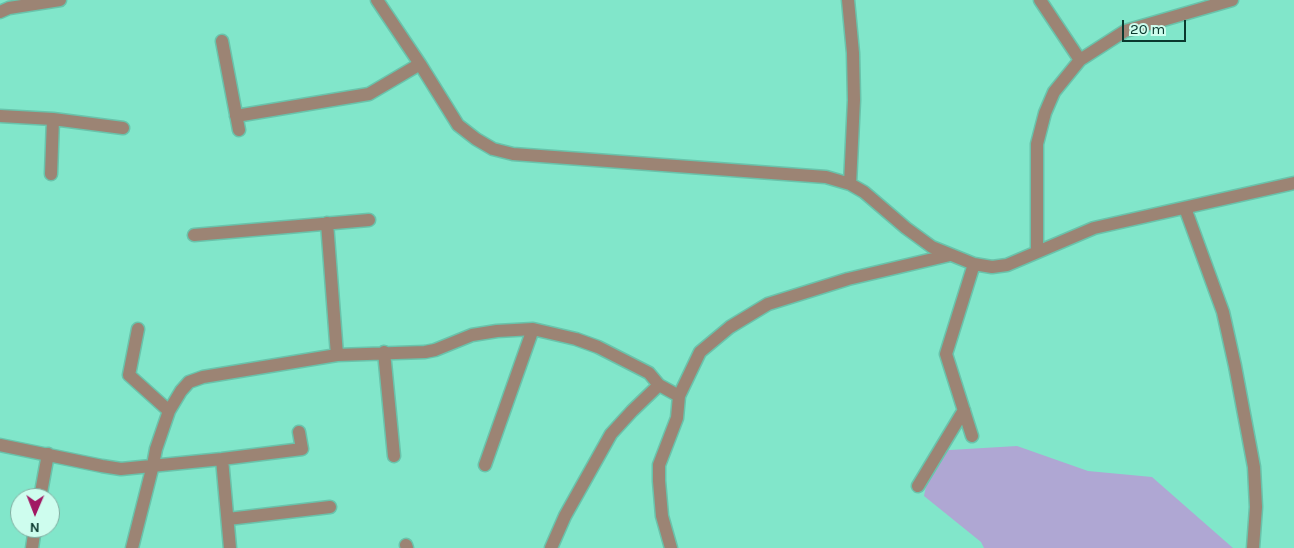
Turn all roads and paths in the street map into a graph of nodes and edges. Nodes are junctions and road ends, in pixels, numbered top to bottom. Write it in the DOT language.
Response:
graph roads {
  1 [pos="60,0"];
  2 [pos="377,0"];
  3 [pos="848,0"];
  4 [pos="1040,0"];
  5 [pos="1232,0"];
  6 [pos="0,12"];
  7 [pos="222,41"];
  8 [pos="1080,60"];
  9 [pos="420,64"];
  10 [pos="0,116"];
  11 [pos="236,116"];
  12 [pos="53,119"];
  13 [pos="123,128"];
  14 [pos="240,130"];
  15 [pos="52,174"];
  16 [pos="1294,183"];
  17 [pos="850,184"];
  18 [pos="1185,208"];
  19 [pos="369,220"];
  20 [pos="327,223"];
  21 [pos="194,236"];
  22 [pos="1037,252"];
  23 [pos="950,255"];
  24 [pos="974,264"];
  25 [pos="138,329"];
  26 [pos="533,329"];
  27 [pos="384,352"];
  28 [pos="337,355"];
  29 [pos="659,385"];
  30 [pos="679,396"];
  31 [pos="964,410"];
  32 [pos="169,411"];
  33 [pos="299,432"];
  34 [pos="972,436"];
  35 [pos="0,445"];
  36 [pos="48,454"];
  37 [pos="394,456"];
  38 [pos="222,459"];
  39 [pos="153,465"];
  40 [pos="485,465"];
  41 [pos="918,486"];
  42 [pos="42,488"];
  43 [pos="330,507"];
  44 [pos="228,519"];
  45 [pos="132,548"];
  46 [pos="230,548"];
  47 [pos="551,548"];
  48 [pos="670,548"];
  49 [pos="1253,548"];
  1 -- 6 [label="street"];
  2 -- 9 [label="street"];
  3 -- 17 [label="street"];
  4 -- 8 [label="street"];
  5 -- 8 [label="street"];
  7 -- 11 [label="street"];
  8 -- 22 [label="street"];
  9 -- 11 [label="street"];
  9 -- 17 [label="street"];
  10 -- 12 [label="street"];
  11 -- 14 [label="street"];
  12 -- 13 [label="street"];
  12 -- 15 [label="street"];
  16 -- 18 [label="street"];
  17 -- 23 [label="street"];
  18 -- 22 [label="street"];
  18 -- 49 [label="street"];
  19 -- 20 [label="street"];
  20 -- 21 [label="street"];
  20 -- 28 [label="street"];
  22 -- 24 [label="street"];
  23 -- 24 [label="street"];
  23 -- 30 [label="street"];
  24 -- 31 [label="street"];
  25 -- 32 [label="street"];
  26 -- 27 [label="street"];
  26 -- 29 [label="street"];
  26 -- 40 [label="street"];
  27 -- 28 [label="street"];
  27 -- 37 [label="street"];
  28 -- 32 [label="street"];
  29 -- 30 [label="street"];
  29 -- 47 [label="street"];
  30 -- 48 [label="street"];
  31 -- 34 [label="street"];
  31 -- 41 [label="street"];
  32 -- 39 [label="street"];
  33 -- 38 [label="street"];
  35 -- 36 [label="street"];
  36 -- 39 [label="street"];
  36 -- 42 [label="street"];
  38 -- 39 [label="street"];
  38 -- 44 [label="street"];
  39 -- 45 [label="street"];
  43 -- 44 [label="street"];
  44 -- 46 [label="street"];
}
